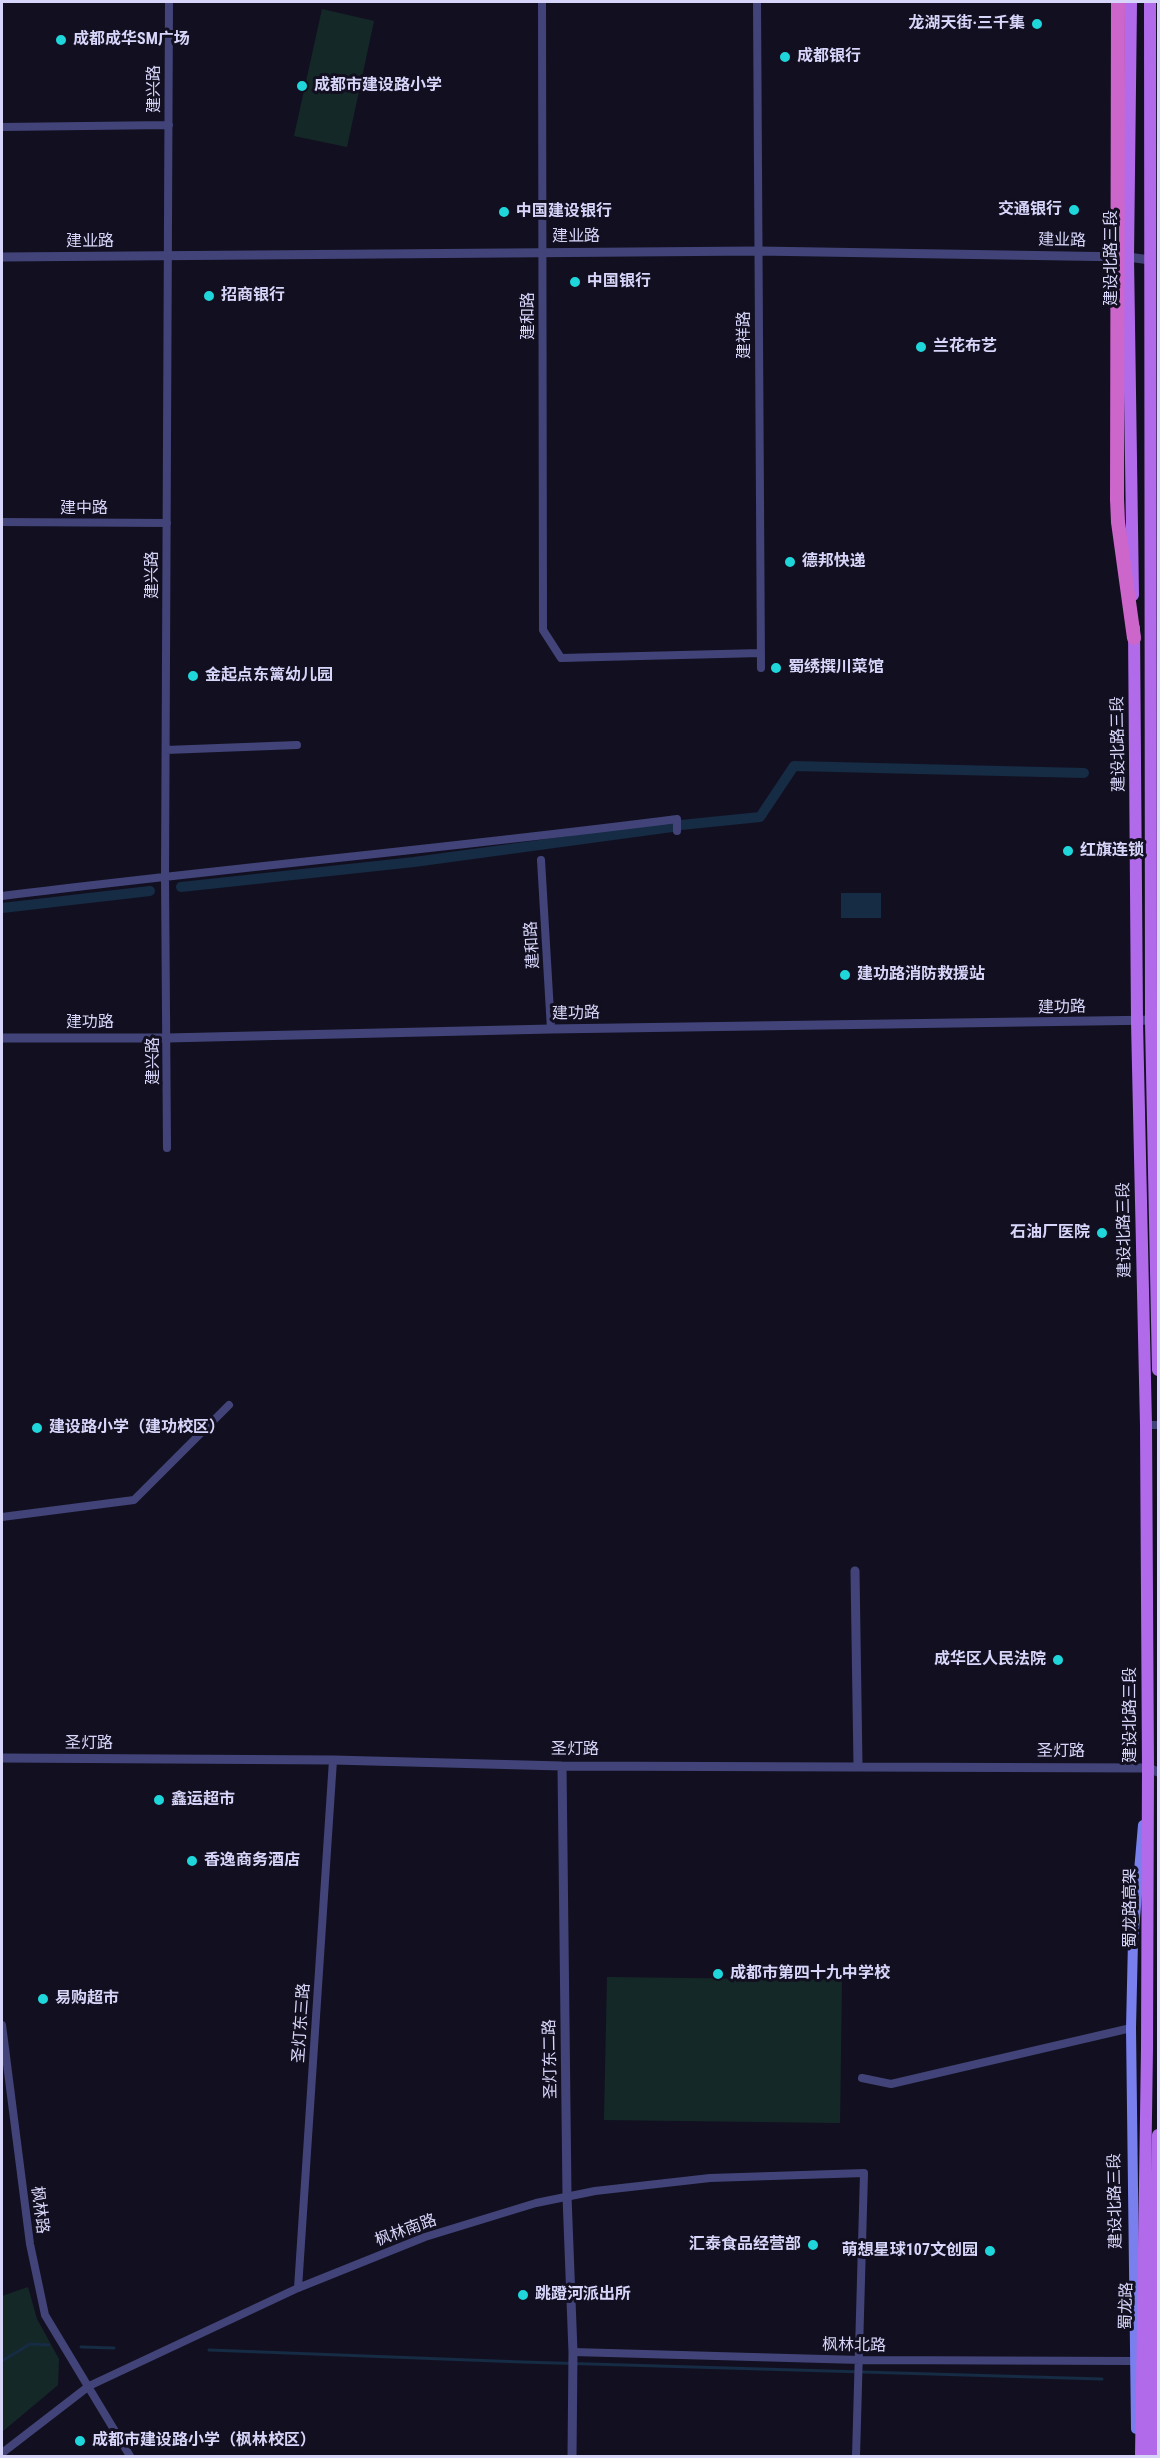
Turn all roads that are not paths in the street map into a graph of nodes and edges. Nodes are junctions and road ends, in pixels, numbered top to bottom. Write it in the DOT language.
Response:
graph roads {
  1 [pos="169,2"];
  2 [pos="542,2"];
  3 [pos="757,2"];
  4 [pos="1118,2"];
  5 [pos="1131,2"];
  6 [pos="1150,2"];
  7 [pos="168,125"];
  8 [pos="2,127"];
  9 [pos="758,251"];
  10 [pos="543,252"];
  11 [pos="2,257"];
  12 [pos="168,257"];
  13 [pos="1128,257"];
  14 [pos="1150,260"];
  15 [pos="2,522"];
  16 [pos="166,524"];
  17 [pos="1134,638"];
  18 [pos="761,652"];
  19 [pos="761,668"];
  20 [pos="297,745"];
  21 [pos="166,750"];
  22 [pos="677,831"];
  23 [pos="542,860"];
  24 [pos="165,876"];
  25 [pos="2,896"];
  26 [pos="1155,1021"];
  27 [pos="1137,1022"];
  28 [pos="551,1029"];
  29 [pos="2,1038"];
  30 [pos="167,1038"];
  31 [pos="167,1148"];
  32 [pos="1158,1370"];
  33 [pos="229,1405"];
  34 [pos="1152,1425"];
  35 [pos="2,1517"];
  36 [pos="855,1571"];
  37 [pos="2,1758"];
  38 [pos="333,1760"];
  39 [pos="562,1766"];
  40 [pos="858,1766"];
  41 [pos="1153,1770"];
  42 [pos="2,2025"];
  43 [pos="1131,2028"];
  44 [pos="1147,2048"];
  45 [pos="862,2078"];
  46 [pos="1158,2135"];
  47 [pos="567,2196"];
  48 [pos="298,2288"];
  49 [pos="573,2352"];
  50 [pos="1134,2361"];
  51 [pos="860,2363"];
  52 [pos="89,2386"];
  53 [pos="2,2453"];
  54 [pos="130,2457"];
  55 [pos="572,2457"];
  56 [pos="856,2457"];
  57 [pos="1139,2457"];
  58 [pos="1151,2457"];
  1 -- 7 [label="street, 建兴路"];
  2 -- 10 [label="street, 建和路"];
  3 -- 9 [label="street, 建祥路"];
  4 -- 17 [label="highway, bridge"];
  5 -- 13 [label="main road, 建设北路三段"];
  6 -- 14 [label="main road, 建设北路三段"];
  7 -- 8 [label="street"];
  7 -- 12 [label="street, 建兴路"];
  9 -- 10 [label="street, 建业路"];
  9 -- 13 [label="street, 建业路"];
  9 -- 18 [label="street, 建祥路"];
  10 -- 12 [label="street, 建业路"];
  10 -- 18 [label="street, 建和路"];
  11 -- 12 [label="street, 建业路"];
  12 -- 16 [label="street, 建兴路"];
  13 -- 14 [label="street, 建业路"];
  13 -- 17 [label="main road, 建设北路三段"];
  14 -- 26 [label="main road, 建设北路三段"];
  15 -- 16 [label="street, 建中路"];
  16 -- 21 [label="street, 建兴路"];
  17 -- 27 [label="main road, 建设北路三段"];
  18 -- 19 [label="street, 建祥路"];
  20 -- 21 [label="street"];
  21 -- 24 [label="street, 建兴路"];
  22 -- 24 [label="street"];
  23 -- 28 [label="street, 建和路"];
  24 -- 25 [label="street"];
  24 -- 30 [label="street, 建兴路"];
  26 -- 27 [label="street, 建功路"];
  26 -- 32 [label="main road, 建设北路三段"];
  27 -- 28 [label="street, 建功路"];
  27 -- 34 [label="main road, 建设北路三段"];
  28 -- 30 [label="street, 建功路"];
  29 -- 30 [label="street, 建功路"];
  30 -- 31 [label="street, 建兴路"];
  33 -- 35 [label="street"];
  34 -- 41 [label="main road, 建设北路三段"];
  36 -- 40 [label="street"];
  37 -- 38 [label="street, 圣灯路"];
  38 -- 39 [label="street, 圣灯路"];
  38 -- 48 [label="street, 圣灯东三路"];
  39 -- 40 [label="street, 圣灯路"];
  39 -- 47 [label="street, 圣灯东二路"];
  40 -- 41 [label="street, 圣灯路"];
  41 -- 43 [label="main road, 建设北路三段"];
  41 -- 44 [label="main road, 蜀龙路高架"];
  42 -- 52 [label="street, 枫林路"];
  43 -- 45 [label="street"];
  43 -- 50 [label="main road, 建设北路三段"];
  44 -- 57 [label="main road, 蜀龙路"];
  46 -- 58 [label="main road, 蜀龙路"];
  47 -- 48 [label="street, 枫林南路"];
  47 -- 49 [label="street, 圣灯东二路"];
  47 -- 51 [label="street, 枫林南路"];
  48 -- 52 [label="street, 枫林南路"];
  49 -- 51 [label="street, 枫林北路"];
  49 -- 55 [label="street, 圣灯东二路"];
  50 -- 51 [label="street, 枫林北路"];
  50 -- 57 [label="main road, 建设北路三段"];
  51 -- 56 [label="street"];
  52 -- 53 [label="street, 枫林南路"];
  52 -- 54 [label="street, 枫林路"];
}
